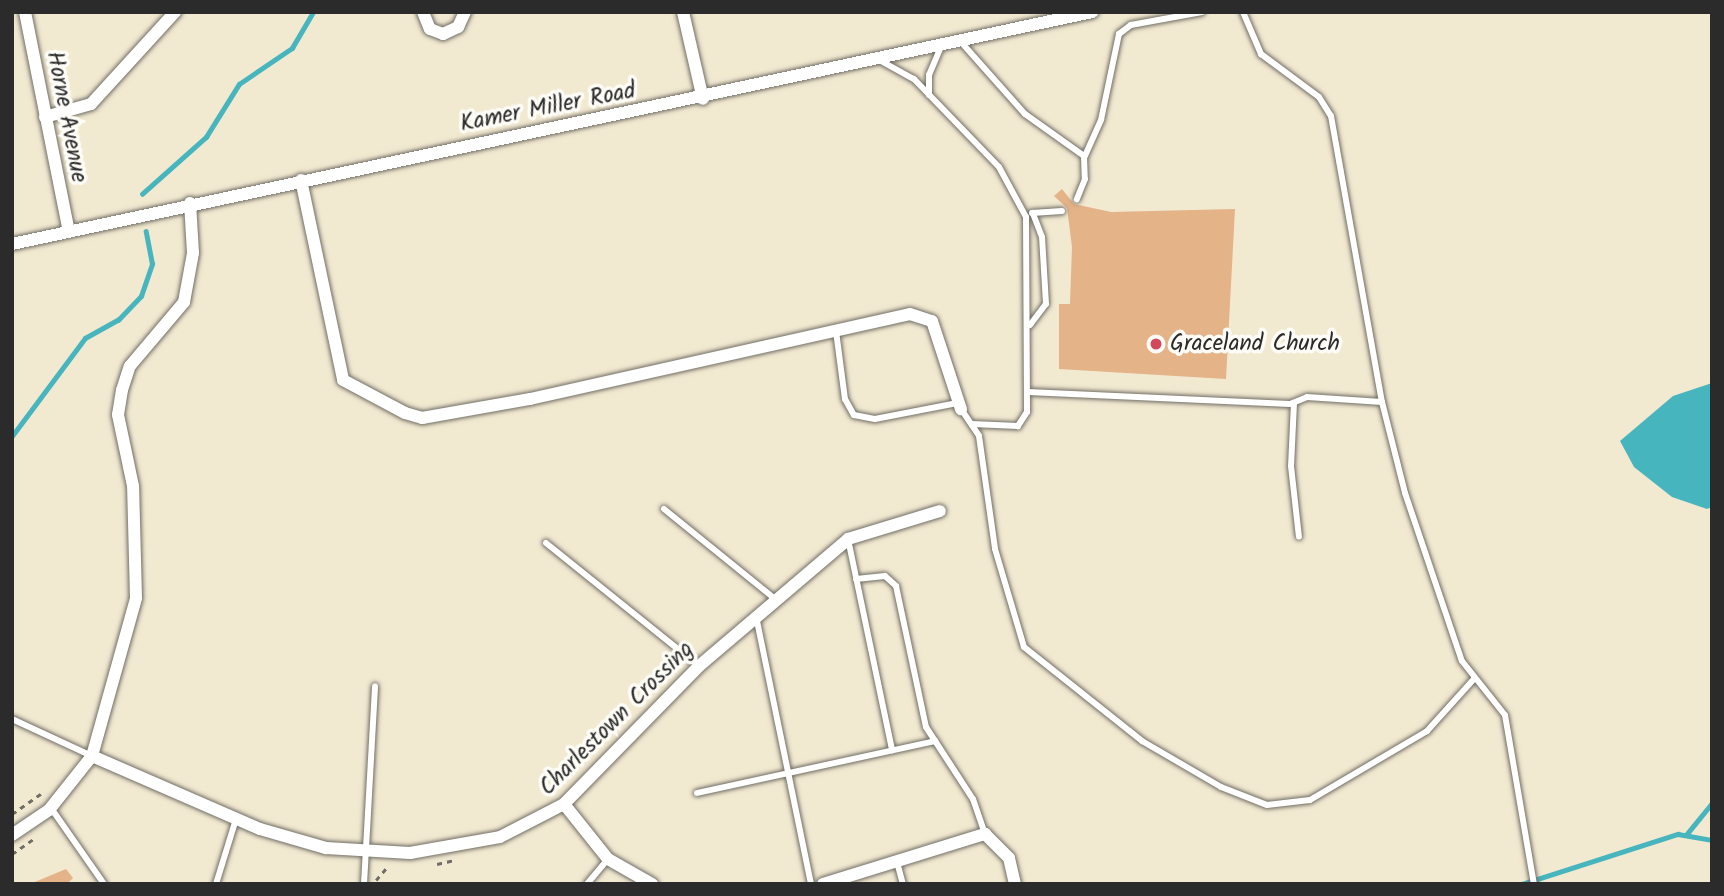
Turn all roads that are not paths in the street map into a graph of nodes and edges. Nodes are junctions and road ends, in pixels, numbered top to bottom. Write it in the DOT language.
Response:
graph roads {
  1 [pos="25,12"];
  2 [pos="175,12"];
  3 [pos="423,12"];
  4 [pos="465,12"];
  5 [pos="683,12"];
  6 [pos="1092,12"];
  7 [pos="1202,12"];
  8 [pos="1243,12"];
  9 [pos="961,42"];
  10 [pos="941,47"];
  11 [pos="881,61"];
  12 [pos="929,95"];
  13 [pos="703,99"];
  14 [pos="45,117"];
  15 [pos="1084,158"];
  16 [pos="301,180"];
  17 [pos="1077,199"];
  18 [pos="190,203"];
  19 [pos="1023,210"];
  20 [pos="1062,211"];
  21 [pos="1033,213"];
  22 [pos="68,229"];
  23 [pos="12,244"];
  24 [pos="1030,325"];
  25 [pos="835,331"];
  26 [pos="1028,392"];
  27 [pos="1382,401"];
  28 [pos="1294,403"];
  29 [pos="959,406"];
  30 [pos="972,424"];
  31 [pos="664,509"];
  32 [pos="940,511"];
  33 [pos="1299,537"];
  34 [pos="848,538"];
  35 [pos="546,542"];
  36 [pos="856,579"];
  37 [pos="774,598"];
  38 [pos="755,614"];
  39 [pos="699,666"];
  40 [pos="1474,678"];
  41 [pos="375,686"];
  42 [pos="12,719"];
  43 [pos="935,741"];
  44 [pos="892,750"];
  45 [pos="92,756"];
  46 [pos="789,773"];
  47 [pos="697,793"];
  48 [pos="564,804"];
  49 [pos="51,808"];
  50 [pos="236,819"];
  51 [pos="985,834"];
  52 [pos="12,835"];
  53 [pos="365,854"];
  54 [pos="896,857"];
  55 [pos="608,859"];
  56 [pos="104,884"];
  57 [pos="216,884"];
  58 [pos="364,884"];
  59 [pos="587,884"];
  60 [pos="652,884"];
  61 [pos="811,884"];
  62 [pos="822,884"];
  63 [pos="903,884"];
  64 [pos="1015,884"];
  65 [pos="1534,884"];
  1 -- 14 [label="street, Horne Avenue"];
  2 -- 14 [label="street"];
  3 -- 4 [label="street"];
  5 -- 13 [label="street"];
  6 -- 9 [label="street, Kamer Miller Road"];
  7 -- 15 [label="lane"];
  8 -- 27 [label="lane"];
  9 -- 10 [label="street, Kamer Miller Road"];
  9 -- 15 [label="lane"];
  10 -- 11 [label="street, Kamer Miller Road"];
  10 -- 12 [label="lane"];
  11 -- 12 [label="lane"];
  11 -- 13 [label="street, Kamer Miller Road"];
  12 -- 19 [label="lane"];
  13 -- 16 [label="street, Kamer Miller Road"];
  14 -- 22 [label="street, Horne Avenue"];
  15 -- 17 [label="lane"];
  16 -- 18 [label="street, Kamer Miller Road"];
  16 -- 25 [label="street"];
  18 -- 22 [label="street, Kamer Miller Road"];
  18 -- 45 [label="street"];
  19 -- 21 [label="lane"];
  19 -- 24 [label="lane"];
  20 -- 21 [label="lane"];
  21 -- 24 [label="lane"];
  22 -- 23 [label="street, Kamer Miller Road"];
  24 -- 26 [label="lane"];
  25 -- 29 [label="street"];
  25 -- 29 [label="lane"];
  26 -- 28 [label="lane"];
  26 -- 30 [label="lane"];
  27 -- 28 [label="lane"];
  27 -- 40 [label="lane"];
  28 -- 33 [label="lane"];
  29 -- 30 [label="lane"];
  30 -- 40 [label="lane"];
  31 -- 37 [label="lane"];
  32 -- 34 [label="street"];
  34 -- 36 [label="lane"];
  34 -- 37 [label="street, Charlestown Crossing"];
  35 -- 39 [label="lane"];
  36 -- 43 [label="lane"];
  36 -- 44 [label="lane"];
  37 -- 38 [label="street, Charlestown Crossing"];
  38 -- 39 [label="street, Charlestown Crossing"];
  38 -- 46 [label="lane"];
  39 -- 48 [label="street, Charlestown Crossing"];
  40 -- 65 [label="lane"];
  41 -- 53 [label="lane"];
  42 -- 45 [label="lane"];
  43 -- 44 [label="lane"];
  43 -- 51 [label="lane"];
  44 -- 46 [label="lane"];
  45 -- 49 [label="street"];
  45 -- 50 [label="street, Charlestown Crossing"];
  46 -- 47 [label="lane"];
  46 -- 61 [label="lane"];
  48 -- 53 [label="street, Charlestown Crossing"];
  48 -- 55 [label="street"];
  49 -- 52 [label="street"];
  49 -- 56 [label="lane"];
  50 -- 53 [label="street, Charlestown Crossing"];
  50 -- 57 [label="lane"];
  51 -- 54 [label="street"];
  51 -- 64 [label="street"];
  53 -- 58 [label="lane"];
  54 -- 62 [label="street"];
  54 -- 63 [label="lane"];
  55 -- 59 [label="lane"];
  55 -- 60 [label="street"];
}
